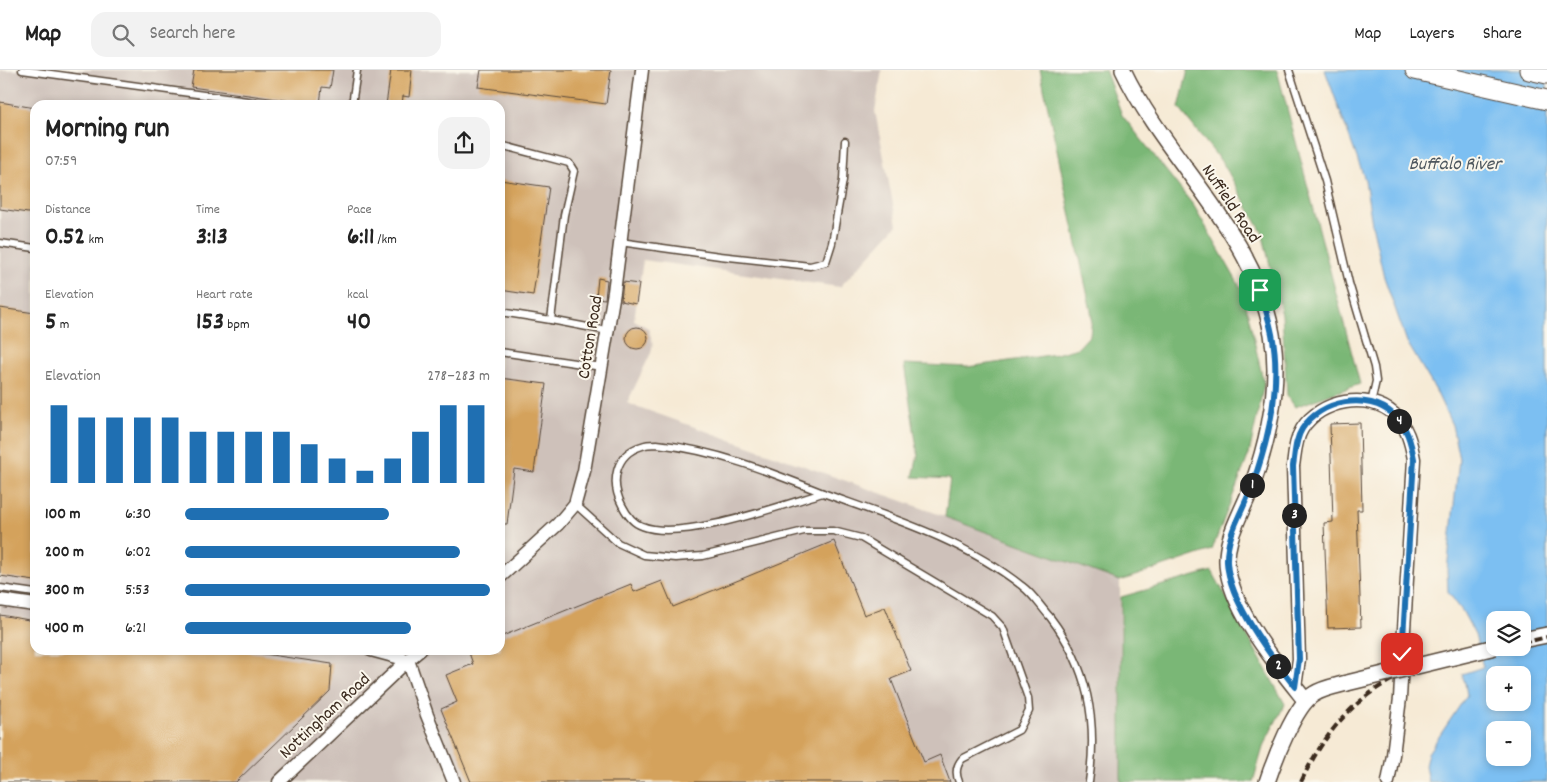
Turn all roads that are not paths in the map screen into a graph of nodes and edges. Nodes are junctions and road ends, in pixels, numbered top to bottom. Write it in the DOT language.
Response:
graph roads {
  1 [pos="22,70"];
  2 [pos="358,70"];
  3 [pos="642,70"];
  4 [pos="1123,70"];
  5 [pos="1290,70"];
  6 [pos="1415,70"];
  7 [pos="1529,70"];
  8 [pos="1547,74"];
  9 [pos="240,100"];
  10 [pos="353,100"];
  11 [pos="1547,100"];
  12 [pos="845,141"];
  13 [pos="505,146"];
  14 [pos="620,242"];
  15 [pos="0,243"];
  16 [pos="30,247"];
  17 [pos="505,313"];
  18 [pos="551,320"];
  19 [pos="608,331"];
  20 [pos="505,353"];
  21 [pos="602,367"];
  22 [pos="1371,403"];
  23 [pos="823,493"];
  24 [pos="575,504"];
  25 [pos="505,572"];
  26 [pos="0,588"];
  27 [pos="30,592"];
  28 [pos="0,600"];
  29 [pos="30,604"];
  30 [pos="1547,634"];
  31 [pos="1531,638"];
  32 [pos="1486,649"];
  33 [pos="390,655"];
  34 [pos="404,655"];
  35 [pos="414,655"];
  36 [pos="408,660"];
  37 [pos="1295,687"];
  38 [pos="1305,700"];
  39 [pos="279,782"];
  40 [pos="454,782"];
  41 [pos="959,782"];
  42 [pos="1089,782"];
  43 [pos="1266,782"];
  44 [pos="1388,782"];
  1 -- 9 [label="lane"];
  2 -- 10 [label="lane"];
  3 -- 14 [label="street, Cotton Road"];
  4 -- 37 [label="street, Nuffield Road"];
  5 -- 22 [label="lane"];
  6 -- 11 [label="main road"];
  7 -- 8 [label="main road"];
  12 -- 14 [label="lane"];
  13 -- 18 [label="lane"];
  14 -- 19 [label="street, Cotton Road"];
  15 -- 16 [label="lane"];
  17 -- 18 [label="lane"];
  18 -- 19 [label="lane"];
  19 -- 21 [label="street, Cotton Road"];
  20 -- 21 [label="lane"];
  21 -- 24 [label="street, Cotton Road"];
  22 -- 37 [label="street"];
  22 -- 44 [label="street"];
  23 -- 23 [label="lane"];
  23 -- 42 [label="lane"];
  24 -- 25 [label="street, Cotton Road"];
  24 -- 41 [label="lane"];
  26 -- 27 [label="lane"];
  28 -- 29 [label="street"];
  30 -- 31 [label="street"];
  32 -- 38 [label="street, bridge"];
  33 -- 36 [label="street"];
  34 -- 36 [label="lane"];
  35 -- 36 [label="street"];
  36 -- 39 [label="street, Nottingham Road"];
  36 -- 40 [label="street"];
  37 -- 38 [label="street, Nuffield Road"];
  38 -- 43 [label="street"];
}
